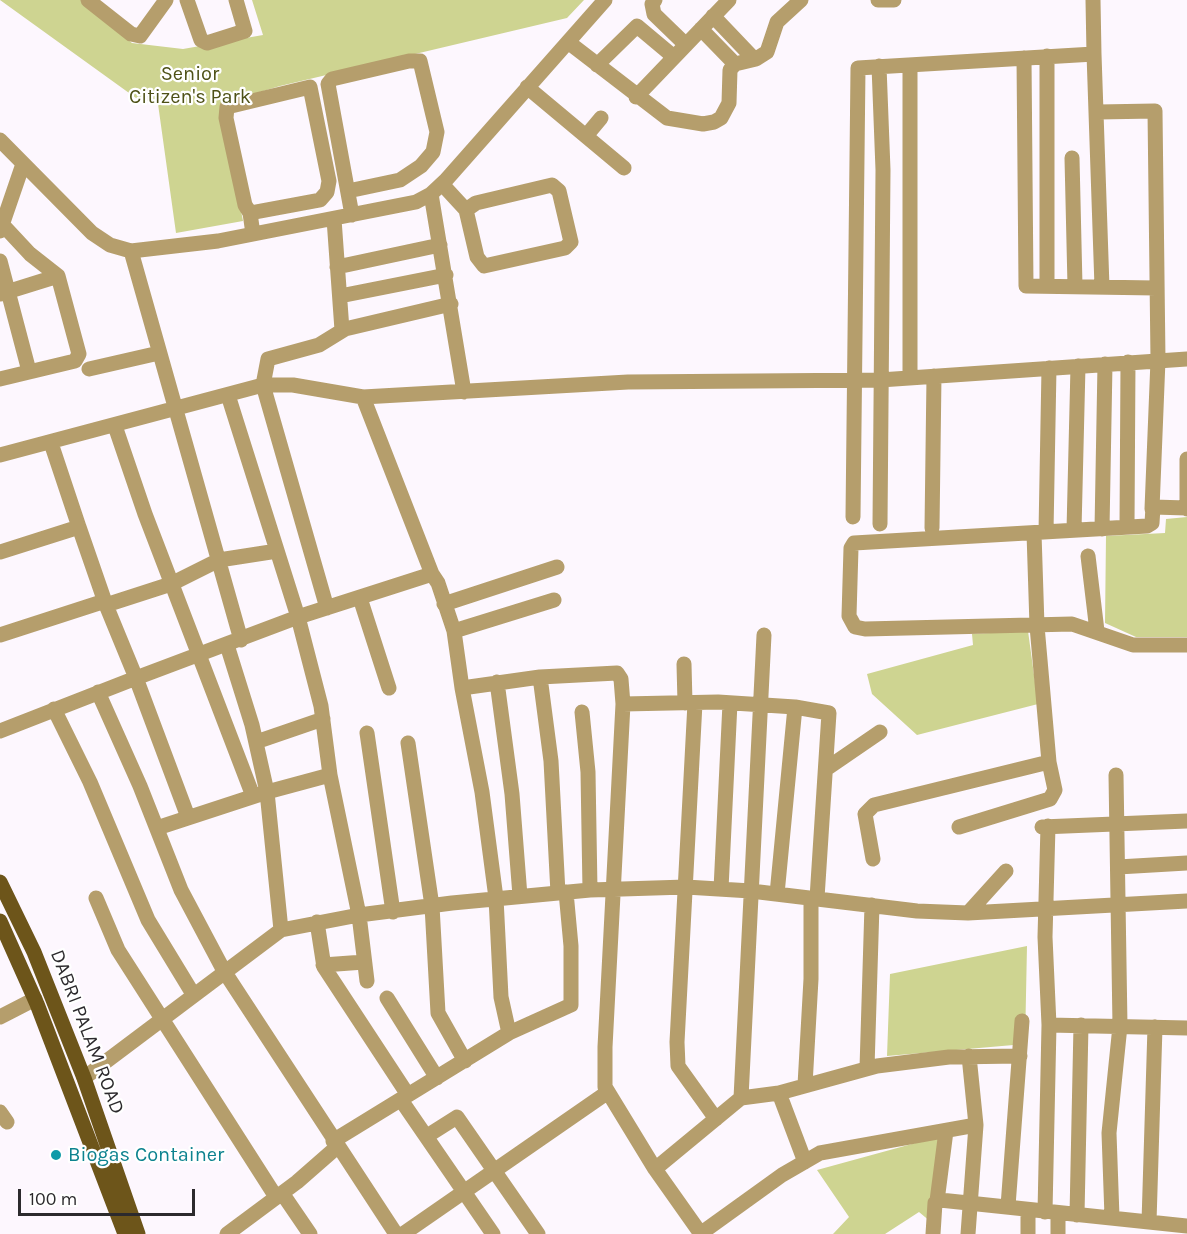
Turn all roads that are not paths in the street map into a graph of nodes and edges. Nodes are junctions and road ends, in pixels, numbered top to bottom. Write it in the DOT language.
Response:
graph roads {
  1 [pos="166,0"];
  2 [pos="187,0"];
  3 [pos="236,0"];
  4 [pos="605,0"];
  5 [pos="655,0"];
  6 [pos="729,0"];
  7 [pos="801,0"];
  8 [pos="879,0"];
  9 [pos="894,0"];
  10 [pos="1093,0"];
  11 [pos="91,1"];
  12 [pos="713,16"];
  13 [pos="700,29"];
  14 [pos="568,42"];
  15 [pos="686,45"];
  16 [pos="1094,54"];
  17 [pos="1047,56"];
  18 [pos="674,57"];
  19 [pos="1024,58"];
  20 [pos="754,59"];
  21 [pos="735,64"];
  22 [pos="597,65"];
  23 [pos="879,66"];
  24 [pos="910,66"];
  25 [pos="527,87"];
  26 [pos="636,97"];
  27 [pos="1098,112"];
  28 [pos="601,118"];
  29 [pos="586,136"];
  30 [pos="0,140"];
  31 [pos="1072,158"];
  32 [pos="23,164"];
  33 [pos="624,168"];
  34 [pos="437,189"];
  35 [pos="348,191"];
  36 [pos="466,210"];
  37 [pos="250,213"];
  38 [pos="352,215"];
  39 [pos="334,219"];
  40 [pos="1,227"];
  41 [pos="253,234"];
  42 [pos="440,244"];
  43 [pos="131,251"];
  44 [pos="0,261"];
  45 [pos="337,267"];
  46 [pos="446,275"];
  47 [pos="58,276"];
  48 [pos="1047,285"];
  49 [pos="1076,286"];
  50 [pos="1102,287"];
  51 [pos="1156,288"];
  52 [pos="3,293"];
  53 [pos="340,296"];
  54 [pos="451,304"];
  55 [pos="342,330"];
  56 [pos="159,352"];
  57 [pos="1187,358"];
  58 [pos="1158,360"];
  59 [pos="1128,362"];
  60 [pos="1105,364"];
  61 [pos="1078,366"];
  62 [pos="1049,368"];
  63 [pos="89,369"];
  64 [pos="29,371"];
  65 [pos="934,376"];
  66 [pos="910,377"];
  67 [pos="0,379"];
  68 [pos="880,380"];
  69 [pos="855,381"];
  70 [pos="263,385"];
  71 [pos="464,392"];
  72 [pos="228,395"];
  73 [pos="363,397"];
  74 [pos="175,409"];
  75 [pos="115,426"];
  76 [pos="51,443"];
  77 [pos="0,455"];
  78 [pos="1187,459"];
  79 [pos="1187,508"];
  80 [pos="1152,509"];
  81 [pos="853,517"];
  82 [pos="880,524"];
  83 [pos="79,527"];
  84 [pos="1127,527"];
  85 [pos="932,528"];
  86 [pos="1102,529"];
  87 [pos="1074,530"];
  88 [pos="1040,532"];
  89 [pos="277,551"];
  90 [pos="0,552"];
  91 [pos="1088,556"];
  92 [pos="219,560"];
  93 [pos="557,567"];
  94 [pos="432,574"];
  95 [pos="171,584"];
  96 [pos="360,598"];
  97 [pos="554,600"];
  98 [pos="105,603"];
  99 [pos="444,604"];
  100 [pos="327,608"];
  101 [pos="298,617"];
  102 [pos="1037,626"];
  103 [pos="454,631"];
  104 [pos="1097,631"];
  105 [pos="764,635"];
  106 [pos="0,636"];
  107 [pos="234,643"];
  108 [pos="1187,645"];
  109 [pos="198,656"];
  110 [pos="684,664"];
  111 [pos="136,678"];
  112 [pos="540,678"];
  113 [pos="497,682"];
  114 [pos="389,688"];
  115 [pos="462,688"];
  116 [pos="98,692"];
  117 [pos="690,703"];
  118 [pos="730,703"];
  119 [pos="623,704"];
  120 [pos="762,705"];
  121 [pos="795,707"];
  122 [pos="54,709"];
  123 [pos="582,712"];
  124 [pos="323,719"];
  125 [pos="0,731"];
  126 [pos="880,732"];
  127 [pos="367,733"];
  128 [pos="256,742"];
  129 [pos="408,743"];
  130 [pos="1049,762"];
  131 [pos="826,769"];
  132 [pos="330,775"];
  133 [pos="1116,775"];
  134 [pos="260,794"];
  135 [pos="188,818"];
  136 [pos="1187,821"];
  137 [pos="1117,824"];
  138 [pos="959,827"];
  139 [pos="157,828"];
  140 [pos="873,859"];
  141 [pos="1187,863"];
  142 [pos="1118,867"];
  143 [pos="1006,871"];
  144 [pos="0,882"];
  145 [pos="686,887"];
  146 [pos="721,889"];
  147 [pos="590,890"];
  148 [pos="612,891"];
  149 [pos="751,891"];
  150 [pos="562,892"];
  151 [pos="777,894"];
  152 [pos="520,896"];
  153 [pos="96,898"];
  154 [pos="496,898"];
  155 [pos="814,898"];
  156 [pos="1187,901"];
  157 [pos="1119,904"];
  158 [pos="872,905"];
  159 [pos="432,906"];
  160 [pos="1047,906"];
  161 [pos="393,912"];
  162 [pos="968,913"];
  163 [pos="359,915"];
  164 [pos="0,921"];
  165 [pos="316,922"];
  166 [pos="280,930"];
  167 [pos="364,962"];
  168 [pos="323,965"];
  169 [pos="224,971"];
  170 [pos="367,981"];
  171 [pos="193,994"];
  172 [pos="387,998"];
  173 [pos="35,999"];
  174 [pos="0,1017"];
  175 [pos="161,1018"];
  176 [pos="1022,1021"];
  177 [pos="1049,1025"];
  178 [pos="1081,1025"];
  179 [pos="1120,1026"];
  180 [pos="1155,1027"];
  181 [pos="1187,1028"];
  182 [pos="509,1033"];
  183 [pos="969,1056"];
  184 [pos="1020,1056"];
  185 [pos="465,1061"];
  186 [pos="867,1068"];
  187 [pos="84,1078"];
  188 [pos="437,1078"];
  189 [pos="805,1085"];
  190 [pos="608,1092"];
  191 [pos="779,1093"];
  192 [pos="404,1097"];
  193 [pos="741,1098"];
  194 [pos="716,1119"];
  195 [pos="976,1125"];
  196 [pos="946,1131"];
  197 [pos="427,1136"];
  198 [pos="335,1144"];
  199 [pos="104,1157"];
  200 [pos="805,1162"];
  201 [pos="655,1169"];
  202 [pos="494,1171"];
  203 [pos="464,1191"];
  204 [pos="279,1195"];
  205 [pos="937,1201"];
  206 [pos="971,1202"];
  207 [pos="1008,1206"];
  208 [pos="1028,1210"];
  209 [pos="1052,1213"];
  210 [pos="1077,1215"];
  211 [pos="1118,1224"];
  212 [pos="1153,1226"];
  213 [pos="1187,1226"];
  214 [pos="125,1234"];
  215 [pos="138,1234"];
  216 [pos="227,1234"];
  217 [pos="310,1234"];
  218 [pos="396,1234"];
  219 [pos="403,1234"];
  220 [pos="493,1234"];
  221 [pos="538,1234"];
  222 [pos="701,1234"];
  223 [pos="933,1234"];
  224 [pos="968,1234"];
  225 [pos="1028,1234"];
  226 [pos="1058,1234"];
  1 -- 11 [label="street"];
  2 -- 3 [label="street"];
  4 -- 14 [label="street"];
  5 -- 15 [label="street"];
  6 -- 12 [label="street"];
  7 -- 20 [label="street"];
  8 -- 9 [label="street"];
  10 -- 16 [label="street"];
  12 -- 13 [label="street"];
  12 -- 20 [label="street"];
  13 -- 15 [label="street"];
  13 -- 21 [label="street"];
  14 -- 22 [label="street"];
  14 -- 25 [label="street"];
  15 -- 18 [label="street"];
  16 -- 17 [label="street"];
  16 -- 27 [label="street"];
  17 -- 19 [label="street"];
  17 -- 48 [label="street"];
  18 -- 22 [label="street"];
  18 -- 26 [label="street"];
  19 -- 24 [label="street"];
  19 -- 48 [label="street"];
  20 -- 21 [label="street"];
  21 -- 26 [label="street"];
  22 -- 26 [label="street"];
  23 -- 24 [label="street"];
  23 -- 68 [label="street"];
  23 -- 69 [label="street"];
  24 -- 66 [label="street"];
  25 -- 29 [label="street"];
  25 -- 34 [label="street"];
  27 -- 50 [label="street"];
  27 -- 51 [label="street"];
  28 -- 29 [label="street"];
  29 -- 33 [label="street"];
  30 -- 32 [label="street"];
  31 -- 49 [label="street"];
  32 -- 40 [label="street"];
  32 -- 43 [label="street"];
  34 -- 36 [label="street"];
  34 -- 38 [label="street"];
  34 -- 42 [label="street"];
  35 -- 35 [label="street"];
  35 -- 38 [label="street"];
  36 -- 36 [label="street"];
  37 -- 37 [label="street"];
  37 -- 41 [label="street"];
  38 -- 39 [label="street"];
  39 -- 41 [label="street"];
  39 -- 45 [label="street"];
  40 -- 47 [label="street"];
  41 -- 43 [label="street"];
  42 -- 45 [label="street"];
  42 -- 46 [label="street"];
  43 -- 56 [label="street"];
  44 -- 52 [label="street"];
  45 -- 53 [label="street"];
  46 -- 53 [label="street"];
  46 -- 54 [label="street"];
  47 -- 52 [label="street"];
  47 -- 64 [label="street"];
  48 -- 49 [label="street"];
  49 -- 50 [label="street"];
  50 -- 51 [label="street"];
  51 -- 58 [label="street"];
  52 -- 64 [label="street"];
  53 -- 55 [label="street"];
  54 -- 55 [label="street"];
  54 -- 71 [label="street"];
  55 -- 70 [label="street"];
  56 -- 63 [label="street"];
  56 -- 74 [label="street"];
  57 -- 58 [label="street"];
  58 -- 59 [label="street"];
  58 -- 80 [label="street"];
  59 -- 60 [label="street"];
  59 -- 84 [label="street"];
  60 -- 61 [label="street"];
  60 -- 86 [label="street"];
  61 -- 62 [label="street"];
  61 -- 87 [label="street"];
  62 -- 65 [label="street"];
  62 -- 88 [label="street"];
  64 -- 67 [label="street"];
  65 -- 66 [label="street"];
  65 -- 85 [label="street"];
  66 -- 68 [label="street"];
  68 -- 69 [label="street"];
  68 -- 82 [label="street"];
  69 -- 71 [label="street"];
  69 -- 81 [label="street"];
  70 -- 72 [label="street"];
  70 -- 73 [label="street"];
  70 -- 100 [label="street"];
  71 -- 73 [label="street"];
  72 -- 74 [label="street"];
  72 -- 89 [label="street"];
  73 -- 94 [label="street"];
  74 -- 75 [label="street"];
  74 -- 92 [label="street"];
  75 -- 76 [label="street"];
  75 -- 95 [label="street"];
  76 -- 77 [label="street"];
  76 -- 83 [label="street"];
  78 -- 79 [label="street"];
  79 -- 80 [label="street"];
  80 -- 84 [label="street"];
  83 -- 90 [label="street"];
  83 -- 98 [label="street"];
  84 -- 86 [label="street"];
  86 -- 87 [label="street"];
  87 -- 88 [label="street"];
  88 -- 102 [label="street"];
  88 -- 102 [label="street"];
  89 -- 92 [label="street"];
  89 -- 101 [label="street"];
  91 -- 104 [label="street"];
  92 -- 95 [label="street"];
  92 -- 107 [label="street"];
  93 -- 99 [label="street"];
  94 -- 96 [label="street"];
  94 -- 99 [label="street"];
  95 -- 98 [label="street"];
  95 -- 109 [label="street"];
  96 -- 100 [label="street"];
  96 -- 114 [label="street"];
  97 -- 103 [label="street"];
  98 -- 106 [label="street"];
  98 -- 111 [label="street"];
  99 -- 103 [label="street"];
  100 -- 101 [label="street"];
  101 -- 107 [label="street"];
  101 -- 124 [label="street"];
  102 -- 104 [label="street"];
  102 -- 130 [label="street"];
  103 -- 115 [label="street"];
  104 -- 108 [label="street"];
  105 -- 120 [label="street"];
  107 -- 109 [label="street"];
  107 -- 128 [label="street"];
  109 -- 111 [label="street"];
  109 -- 134 [label="street"];
  110 -- 117 [label="street"];
  111 -- 116 [label="street"];
  111 -- 135 [label="street"];
  112 -- 113 [label="street"];
  112 -- 119 [label="street"];
  112 -- 150 [label="street"];
  113 -- 115 [label="street"];
  113 -- 152 [label="street"];
  115 -- 154 [label="street"];
  116 -- 122 [label="street"];
  116 -- 139 [label="street"];
  117 -- 118 [label="street"];
  117 -- 119 [label="street"];
  117 -- 145 [label="street"];
  118 -- 120 [label="street"];
  118 -- 146 [label="street"];
  119 -- 148 [label="street"];
  120 -- 121 [label="street"];
  120 -- 149 [label="street"];
  121 -- 131 [label="street"];
  121 -- 151 [label="street"];
  122 -- 125 [label="street"];
  122 -- 171 [label="street"];
  123 -- 147 [label="street"];
  124 -- 128 [label="street"];
  124 -- 132 [label="street"];
  126 -- 131 [label="street"];
  127 -- 161 [label="street"];
  128 -- 134 [label="street"];
  129 -- 159 [label="street"];
  130 -- 138 [label="street"];
  130 -- 140 [label="street"];
  131 -- 155 [label="street"];
  132 -- 134 [label="street"];
  132 -- 163 [label="street"];
  133 -- 137 [label="street"];
  134 -- 135 [label="street"];
  134 -- 166 [label="street"];
  135 -- 139 [label="street"];
  136 -- 137 [label="street"];
  137 -- 142 [label="street"];
  137 -- 160 [label="street"];
  139 -- 169 [label="street"];
  141 -- 142 [label="street"];
  142 -- 157 [label="street"];
  143 -- 162 [label="street"];
  144 -- 187 [label="main road, DABRI PALAM ROAD"];
  145 -- 146 [label="street"];
  145 -- 148 [label="street"];
  145 -- 194 [label="street"];
  146 -- 149 [label="street"];
  147 -- 148 [label="street"];
  147 -- 150 [label="street"];
  148 -- 190 [label="street"];
  149 -- 151 [label="street"];
  149 -- 193 [label="street"];
  150 -- 152 [label="street"];
  150 -- 182 [label="street"];
  151 -- 155 [label="street"];
  152 -- 154 [label="street"];
  153 -- 175 [label="street"];
  154 -- 159 [label="street"];
  154 -- 182 [label="street"];
  155 -- 158 [label="street"];
  155 -- 189 [label="street"];
  156 -- 157 [label="street"];
  157 -- 160 [label="street"];
  157 -- 179 [label="street"];
  158 -- 162 [label="street"];
  158 -- 186 [label="street"];
  159 -- 161 [label="street"];
  159 -- 185 [label="street"];
  160 -- 162 [label="street"];
  160 -- 177 [label="street"];
  161 -- 163 [label="street"];
  163 -- 165 [label="street"];
  163 -- 167 [label="street"];
  164 -- 173 [label="main road, DABRI PALAM ROAD"];
  165 -- 166 [label="street"];
  165 -- 168 [label="street"];
  166 -- 169 [label="street"];
  167 -- 168 [label="street"];
  167 -- 170 [label="street"];
  168 -- 192 [label="street"];
  169 -- 171 [label="street"];
  169 -- 198 [label="street"];
  171 -- 175 [label="street"];
  172 -- 188 [label="street"];
  173 -- 174 [label="street"];
  173 -- 199 [label="main road, DABRI PALAM ROAD"];
  175 -- 187 [label="street"];
  175 -- 204 [label="street"];
  176 -- 184 [label="street"];
  177 -- 178 [label="street"];
  177 -- 209 [label="street"];
  178 -- 179 [label="street"];
  178 -- 210 [label="street"];
  179 -- 180 [label="street"];
  179 -- 211 [label="street"];
  180 -- 181 [label="street"];
  180 -- 212 [label="street"];
  182 -- 185 [label="street"];
  183 -- 184 [label="street"];
  183 -- 186 [label="street"];
  183 -- 195 [label="street"];
  184 -- 207 [label="street"];
  185 -- 188 [label="street"];
  186 -- 189 [label="street"];
  187 -- 199 [label="main road, DABRI PALAM ROAD"];
  188 -- 192 [label="street"];
  189 -- 191 [label="street"];
  190 -- 201 [label="street"];
  190 -- 202 [label="street"];
  191 -- 193 [label="street"];
  191 -- 200 [label="street"];
  192 -- 197 [label="street"];
  192 -- 198 [label="street"];
  193 -- 194 [label="street"];
  194 -- 201 [label="street"];
  195 -- 196 [label="street"];
  195 -- 206 [label="street"];
  196 -- 200 [label="street"];
  196 -- 205 [label="street"];
  197 -- 202 [label="street"];
  197 -- 203 [label="street"];
  198 -- 204 [label="street"];
  198 -- 218 [label="street"];
  199 -- 214 [label="main road, DABRI PALAM ROAD"];
  199 -- 215 [label="main road, DABRI PALAM ROAD"];
  200 -- 222 [label="street"];
  201 -- 222 [label="street"];
  202 -- 203 [label="street"];
  202 -- 221 [label="street"];
  203 -- 219 [label="street"];
  203 -- 220 [label="street"];
  204 -- 216 [label="street"];
  204 -- 217 [label="street"];
  205 -- 206 [label="street"];
  205 -- 223 [label="street"];
  206 -- 207 [label="street"];
  206 -- 224 [label="street"];
  207 -- 208 [label="street"];
  208 -- 209 [label="street"];
  208 -- 225 [label="street"];
  209 -- 210 [label="street"];
  209 -- 226 [label="street"];
  210 -- 211 [label="street"];
  211 -- 212 [label="street"];
  212 -- 213 [label="street"];
}
